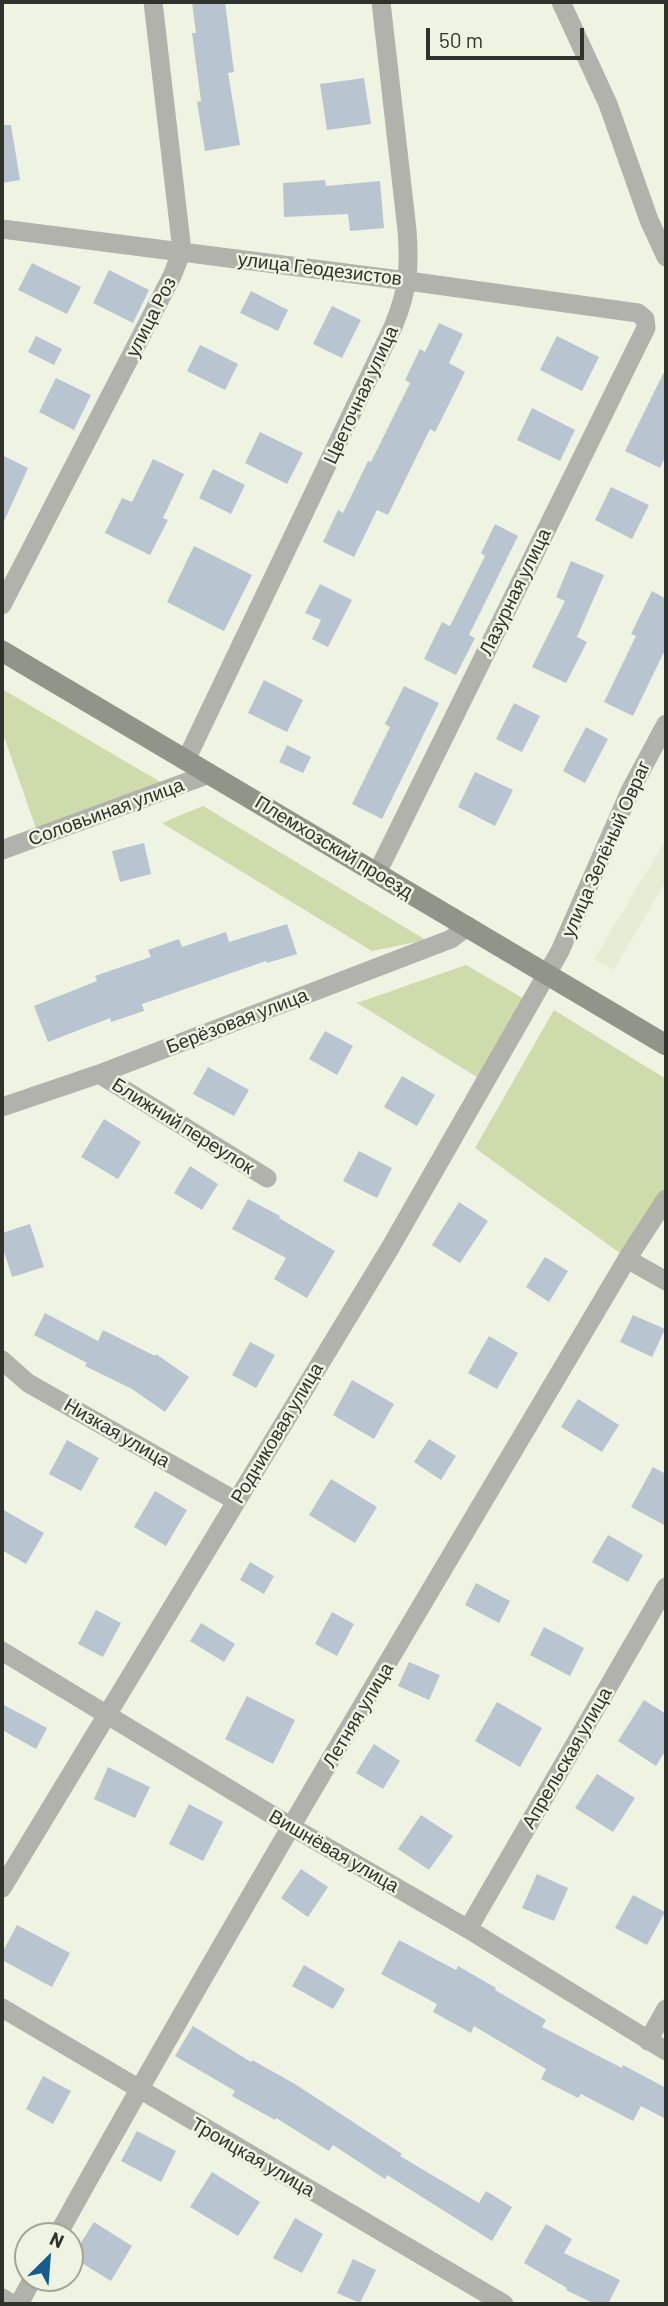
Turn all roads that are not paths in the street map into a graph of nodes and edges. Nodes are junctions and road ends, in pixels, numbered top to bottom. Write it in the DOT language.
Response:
graph roads {
  1 [pos="153,2"];
  2 [pos="381,2"];
  3 [pos="561,2"];
  4 [pos="2,229"];
  5 [pos="182,251"];
  6 [pos="666,257"];
  7 [pos="408,281"];
  8 [pos="638,313"];
  9 [pos="2,605"];
  10 [pos="2,651"];
  11 [pos="666,724"];
  12 [pos="186,760"];
  13 [pos="209,774"];
  14 [pos="2,850"];
  15 [pos="377,873"];
  16 [pos="468,926"];
  17 [pos="547,974"];
  18 [pos="666,1045"];
  19 [pos="99,1074"];
  20 [pos="2,1107"];
  21 [pos="267,1178"];
  22 [pos="666,1199"];
  23 [pos="627,1259"];
  24 [pos="666,1281"];
  25 [pos="2,1360"];
  26 [pos="236,1501"];
  27 [pos="666,1587"];
  28 [pos="2,1651"];
  29 [pos="105,1714"];
  30 [pos="292,1827"];
  31 [pos="2,1888"];
  32 [pos="468,1929"];
  33 [pos="2,2008"];
  34 [pos="666,2009"];
  35 [pos="648,2041"];
  36 [pos="666,2051"];
  37 [pos="138,2090"];
  38 [pos="65,2222"];
  39 [pos="2,2298"];
  40 [pos="12,2304"];
  41 [pos="504,2304"];
  1 -- 5 [label="street, улица Роз"];
  2 -- 7 [label="street, Цветочная улица"];
  3 -- 6 [label="street"];
  4 -- 5 [label="street, улица Геодезистов"];
  5 -- 7 [label="street, улица Геодезистов"];
  5 -- 9 [label="street, улица Роз"];
  7 -- 8 [label="street, улица Геодезистов"];
  7 -- 12 [label="street, Цветочная улица"];
  8 -- 15 [label="street, Лазурная улица"];
  10 -- 12 [label="main road, Племхозский проезд"];
  11 -- 17 [label="street, улица Зелёный Овраг"];
  12 -- 13 [label="main road, Племхозский проезд"];
  13 -- 14 [label="street, Соловьиная улица"];
  13 -- 15 [label="main road, Племхозский проезд"];
  15 -- 16 [label="main road, Племхозский проезд"];
  16 -- 17 [label="main road, Племхозский проезд"];
  16 -- 19 [label="street, Берёзовая улица"];
  17 -- 18 [label="main road, Племхозский проезд"];
  17 -- 26 [label="street, Родниковая улица"];
  19 -- 20 [label="street, Берёзовая улица"];
  19 -- 21 [label="street, Ближний переулок"];
  22 -- 23 [label="street, Летняя улица"];
  23 -- 24 [label="street"];
  23 -- 30 [label="street, Летняя улица"];
  25 -- 26 [label="street, Низкая улица"];
  26 -- 29 [label="street, Родниковая улица"];
  27 -- 32 [label="street, Апрельская улица"];
  28 -- 29 [label="street, Вишнёвая улица"];
  29 -- 30 [label="street, Вишнёвая улица"];
  29 -- 31 [label="street, Родниковая улица"];
  30 -- 32 [label="street, Вишнёвая улица"];
  30 -- 37 [label="street, Летняя улица"];
  32 -- 35 [label="street, Вишнёвая улица"];
  33 -- 37 [label="street, Троицкая улица"];
  34 -- 35 [label="street"];
  35 -- 36 [label="street, Вишнёвая улица"];
  37 -- 38 [label="street, Летняя улица"];
  37 -- 41 [label="street, Троицкая улица"];
  39 -- 40 [label="street"];
}
